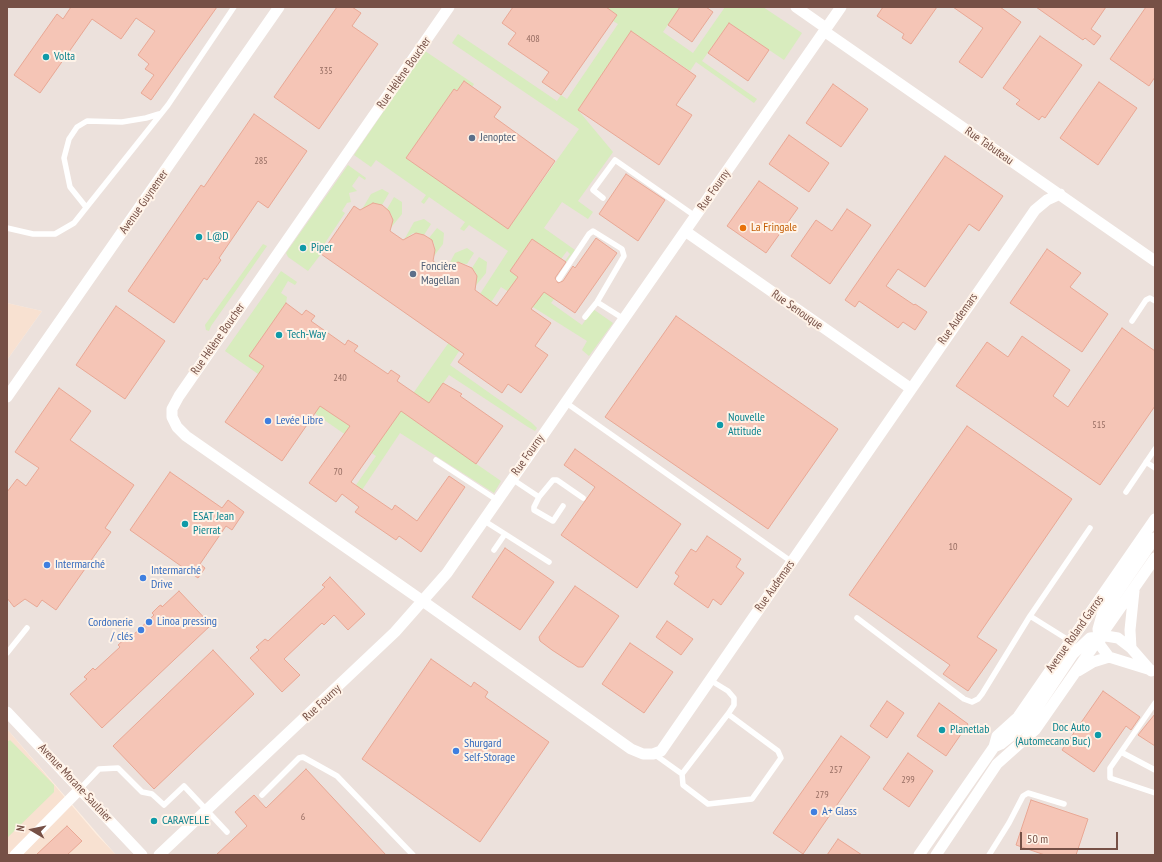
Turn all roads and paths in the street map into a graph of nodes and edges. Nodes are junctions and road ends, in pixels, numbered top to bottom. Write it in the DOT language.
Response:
graph roads {
  1 [pos="234,7"];
  2 [pos="279,7"];
  3 [pos="450,7"];
  4 [pos="796,7"];
  5 [pos="841,7"];
  6 [pos="825,30"];
  7 [pos="159,114"];
  8 [pos="1060,194"];
  9 [pos="603,198"];
  10 [pos="86,207"];
  11 [pos="695,216"];
  12 [pos="7,228"];
  13 [pos="685,231"];
  14 [pos="1155,261"];
  15 [pos="559,278"];
  16 [pos="1155,301"];
  17 [pos="597,302"];
  18 [pos="585,317"];
  19 [pos="624,319"];
  20 [pos="1132,321"];
  21 [pos="910,388"];
  22 [pos="7,397"];
  23 [pos="565,402"];
  24 [pos="1155,449"];
  25 [pos="436,460"];
  26 [pos="1146,462"];
  27 [pos="1155,468"];
  28 [pos="512,479"];
  29 [pos="1126,492"];
  30 [pos="539,497"];
  31 [pos="583,498"];
  32 [pos="497,500"];
  33 [pos="564,506"];
  34 [pos="1155,519"];
  35 [pos="483,520"];
  36 [pos="1090,528"];
  37 [pos="505,534"];
  38 [pos="1155,538"];
  39 [pos="494,550"];
  40 [pos="1155,558"];
  41 [pos="549,562"];
  42 [pos="792,562"];
  43 [pos="1134,588"];
  44 [pos="423,601"];
  45 [pos="1030,616"];
  46 [pos="857,618"];
  47 [pos="27,628"];
  48 [pos="1096,640"];
  49 [pos="1070,641"];
  50 [pos="1131,648"];
  51 [pos="7,653"];
  52 [pos="1109,657"];
  53 [pos="1153,671"];
  54 [pos="1076,672"];
  55 [pos="710,680"];
  56 [pos="1155,703"];
  57 [pos="7,712"];
  58 [pos="728,714"];
  59 [pos="994,747"];
  60 [pos="1121,752"];
  61 [pos="653,754"];
  62 [pos="1155,770"];
  63 [pos="682,774"];
  64 [pos="80,789"];
  65 [pos="1155,793"];
  66 [pos="262,795"];
  67 [pos="1064,804"];
  68 [pos="207,811"];
  69 [pos="227,832"];
  70 [pos="15,855"];
  71 [pos="142,855"];
  72 [pos="159,855"];
  73 [pos="413,855"];
  74 [pos="919,855"];
  75 [pos="936,855"];
  76 [pos="989,855"];
  1 -- 7 [label="lane"];
  2 -- 22 [label="street, Avenue Guynemer"];
  3 -- 44 [label="street, Rue Hélène Boucher"];
  4 -- 6 [label="street"];
  5 -- 6 [label="street, Rue Fourny"];
  6 -- 8 [label="street, Rue Tabuteau"];
  6 -- 11 [label="street, Rue Fourny"];
  7 -- 10 [label="lane"];
  7 -- 10 [label="lane"];
  8 -- 14 [label="street, Rue Tabuteau"];
  8 -- 21 [label="street, Rue Audemars"];
  9 -- 11 [label="lane"];
  10 -- 12 [label="lane"];
  11 -- 13 [label="street, Rue Fourny"];
  13 -- 19 [label="street, Rue Fourny"];
  13 -- 21 [label="street, Rue Senouque"];
  15 -- 17 [label="lane"];
  16 -- 20 [label="lane"];
  17 -- 18 [label="lane"];
  17 -- 19 [label="lane"];
  19 -- 23 [label="street, Rue Fourny"];
  21 -- 42 [label="street, Rue Audemars"];
  23 -- 28 [label="street, Rue Fourny"];
  23 -- 42 [label="lane"];
  24 -- 26 [label="lane"];
  25 -- 32 [label="lane"];
  26 -- 27 [label="lane"];
  26 -- 29 [label="lane"];
  28 -- 30 [label="lane"];
  28 -- 32 [label="street, Rue Fourny"];
  30 -- 31 [label="lane"];
  30 -- 33 [label="lane"];
  32 -- 35 [label="street, Rue Fourny"];
  34 -- 49 [label="street, Avenue Roland Garros"];
  35 -- 37 [label="lane"];
  35 -- 44 [label="street, Rue Fourny"];
  36 -- 45 [label="lane"];
  37 -- 39 [label="lane"];
  37 -- 41 [label="lane"];
  38 -- 48 [label="street, Avenue Roland Garros"];
  40 -- 43 [label="street, Avenue Roland Garros"];
  42 -- 55 [label="street, Rue Audemars"];
  43 -- 48 [label="street, Avenue Roland Garros"];
  43 -- 50 [label="street"];
  44 -- 61 [label="street"];
  44 -- 68 [label="street, Rue Fourny"];
  45 -- 46 [label="lane"];
  45 -- 49 [label="lane"];
  47 -- 51 [label="lane"];
  48 -- 50 [label="street"];
  48 -- 52 [label="street"];
  48 -- 54 [label="street, Avenue Roland Garros"];
  48 -- 59 [label="street, Avenue Roland Garros"];
  49 -- 59 [label="street, Avenue Roland Garros"];
  50 -- 53 [label="street"];
  52 -- 53 [label="street"];
  52 -- 54 [label="street"];
  54 -- 75 [label="street, Avenue Roland Garros"];
  55 -- 58 [label="lane"];
  55 -- 61 [label="street, Rue Audemars"];
  56 -- 60 [label="lane"];
  57 -- 64 [label="street, Avenue Morane-Saulnier"];
  58 -- 63 [label="lane"];
  58 -- 63 [label="lane"];
  59 -- 74 [label="street, Avenue Roland Garros"];
  60 -- 62 [label="lane"];
  60 -- 65 [label="lane"];
  61 -- 63 [label="lane"];
  64 -- 68 [label="lane"];
  64 -- 70 [label="street"];
  64 -- 71 [label="street, Avenue Morane-Saulnier"];
  66 -- 73 [label="lane"];
  67 -- 76 [label="lane"];
  68 -- 69 [label="lane"];
  68 -- 72 [label="street, Rue Fourny"];
}
